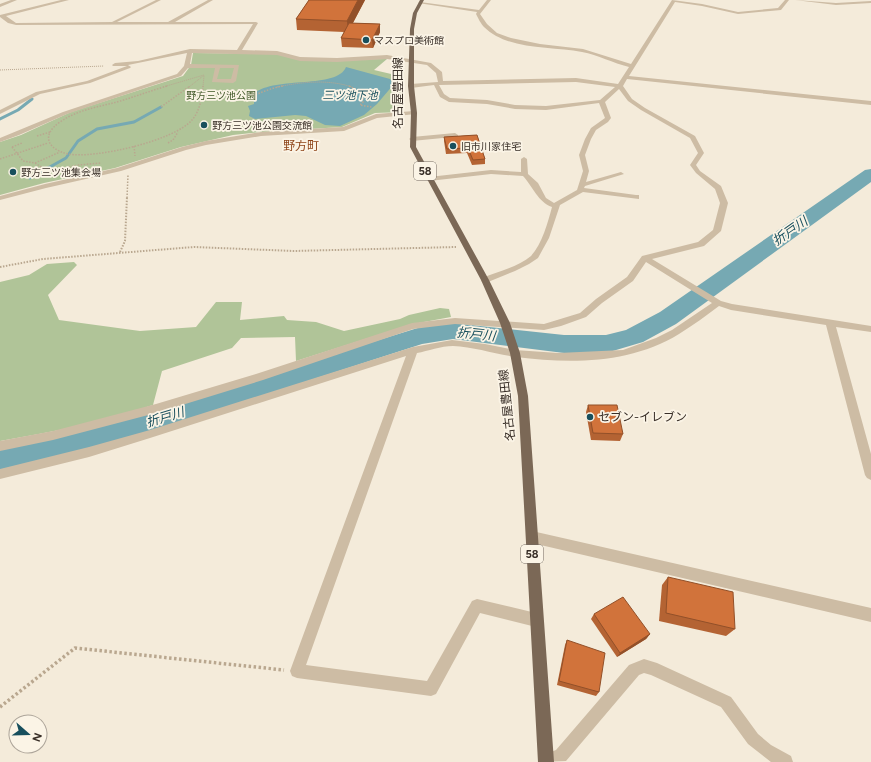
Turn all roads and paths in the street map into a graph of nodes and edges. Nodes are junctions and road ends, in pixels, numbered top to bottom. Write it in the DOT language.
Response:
graph roads {
  1 [pos="15,0"];
  2 [pos="67,0"];
  3 [pos="159,0"];
  4 [pos="211,0"];
  5 [pos="489,0"];
  6 [pos="674,0"];
  7 [pos="787,0"];
  8 [pos="797,0"];
  9 [pos="421,2"];
  10 [pos="869,2"];
  11 [pos="0,6"];
  12 [pos="871,7"];
  13 [pos="479,11"];
  14 [pos="1,14"];
  15 [pos="113,23"];
  16 [pos="170,23"];
  17 [pos="190,51"];
  18 [pos="238,52"];
  19 [pos="411,60"];
  20 [pos="138,63"];
  21 [pos="115,65"];
  22 [pos="187,66"];
  23 [pos="218,66"];
  24 [pos="633,66"];
  25 [pos="0,70"];
  26 [pos="204,75"];
  27 [pos="626,77"];
  28 [pos="203,83"];
  29 [pos="439,83"];
  30 [pos="411,86"];
  31 [pos="620,86"];
  32 [pos="235,98"];
  33 [pos="602,101"];
  34 [pos="871,103"];
  35 [pos="360,105"];
  36 [pos="161,107"];
  37 [pos="0,112"];
  38 [pos="414,113"];
  39 [pos="178,132"];
  40 [pos="456,138"];
  41 [pos="412,139"];
  42 [pos="0,140"];
  43 [pos="48,143"];
  44 [pos="163,146"];
  45 [pos="12,147"];
  46 [pos="61,151"];
  47 [pos="142,152"];
  48 [pos="66,153"];
  49 [pos="16,154"];
  50 [pos="134,154"];
  51 [pos="0,159"];
  52 [pos="524,159"];
  53 [pos="35,163"];
  54 [pos="102,163"];
  55 [pos="128,167"];
  56 [pos="525,174"];
  57 [pos="620,174"];
  58 [pos="429,179"];
  59 [pos="581,188"];
  60 [pos="0,189"];
  61 [pos="32,189"];
  62 [pos="636,197"];
  63 [pos="0,198"];
  64 [pos="557,206"];
  65 [pos="466,246"];
  66 [pos="120,252"];
  67 [pos="645,258"];
  68 [pos="0,267"];
  69 [pos="485,280"];
  70 [pos="715,300"];
  71 [pos="830,322"];
  72 [pos="506,326"];
  73 [pos="871,329"];
  74 [pos="413,350"];
  75 [pos="514,350"];
  76 [pos="0,446"];
  77 [pos="0,474"];
  78 [pos="871,475"];
  79 [pos="532,537"];
  80 [pos="871,614"];
  81 [pos="536,620"];
  82 [pos="297,671"];
  83 [pos="0,706"];
  84 [pos="546,762"];
  85 [pos="784,762"];
  1 -- 11 [label="street"];
  2 -- 14 [label="street"];
  3 -- 15 [label="street"];
  4 -- 16 [label="street"];
  5 -- 13 [label="street"];
  6 -- 7 [label="street"];
  6 -- 24 [label="street"];
  8 -- 10 [label="street"];
  9 -- 13 [label="street"];
  9 -- 19 [label="main road, 名古屋豊田線 / 58"];
  10 -- 12 [label="street"];
  13 -- 24 [label="street"];
  14 -- 15 [label="street"];
  15 -- 16 [label="street"];
  16 -- 18 [label="street"];
  17 -- 18 [label="street"];
  17 -- 20 [label="street"];
  17 -- 22 [label="street"];
  18 -- 19 [label="street"];
  19 -- 29 [label="street"];
  19 -- 30 [label="main road, 名古屋豊田線 / 58"];
  20 -- 21 [label="street"];
  20 -- 37 [label="street"];
  21 -- 25 [label="path"];
  22 -- 23 [label="street"];
  22 -- 42 [label="street"];
  24 -- 27 [label="street"];
  26 -- 36 [label="path"];
  27 -- 31 [label="street"];
  27 -- 34 [label="street"];
  28 -- 39 [label="path"];
  29 -- 30 [label="street"];
  29 -- 31 [label="street"];
  29 -- 33 [label="street"];
  30 -- 38 [label="main road, 名古屋豊田線 / 58"];
  31 -- 33 [label="street"];
  31 -- 67 [label="street"];
  32 -- 35 [label="path"];
  33 -- 59 [label="street"];
  38 -- 41 [label="main road, 名古屋豊田線 / 58"];
  38 -- 55 [label="street"];
  39 -- 44 [label="path"];
  39 -- 48 [label="path"];
  40 -- 41 [label="street"];
  41 -- 58 [label="main road, 名古屋豊田線 / 58"];
  43 -- 49 [label="path"];
  45 -- 49 [label="path"];
  46 -- 53 [label="path"];
  47 -- 50 [label="path"];
  49 -- 51 [label="path"];
  49 -- 53 [label="path"];
  52 -- 56 [label="street"];
  53 -- 54 [label="path"];
  55 -- 61 [label="street"];
  55 -- 66 [label="path"];
  56 -- 58 [label="street"];
  56 -- 64 [label="street"];
  57 -- 59 [label="street"];
  58 -- 65 [label="main road, 名古屋豊田線 / 58"];
  59 -- 62 [label="street"];
  59 -- 64 [label="street"];
  60 -- 61 [label="street"];
  61 -- 63 [label="street"];
  64 -- 69 [label="street"];
  65 -- 66 [label="path"];
  65 -- 69 [label="main road, 名古屋豊田線 / 58"];
  66 -- 68 [label="path"];
  67 -- 70 [label="street"];
  67 -- 72 [label="street"];
  69 -- 72 [label="main road, 名古屋豊田線 / 58"];
  70 -- 71 [label="street"];
  70 -- 75 [label="street"];
  71 -- 73 [label="street"];
  71 -- 78 [label="street"];
  72 -- 75 [label="main road, 名古屋豊田線 / 58"];
  72 -- 76 [label="street"];
  74 -- 75 [label="street"];
  74 -- 77 [label="street"];
  74 -- 82 [label="street"];
  75 -- 79 [label="main road, 名古屋豊田線 / 58"];
  79 -- 80 [label="street"];
  79 -- 81 [label="main road, 名古屋豊田線 / 58"];
  81 -- 82 [label="street"];
  81 -- 84 [label="main road, 名古屋豊田線 / 58"];
  82 -- 83 [label="path"];
  84 -- 85 [label="street"];
}
